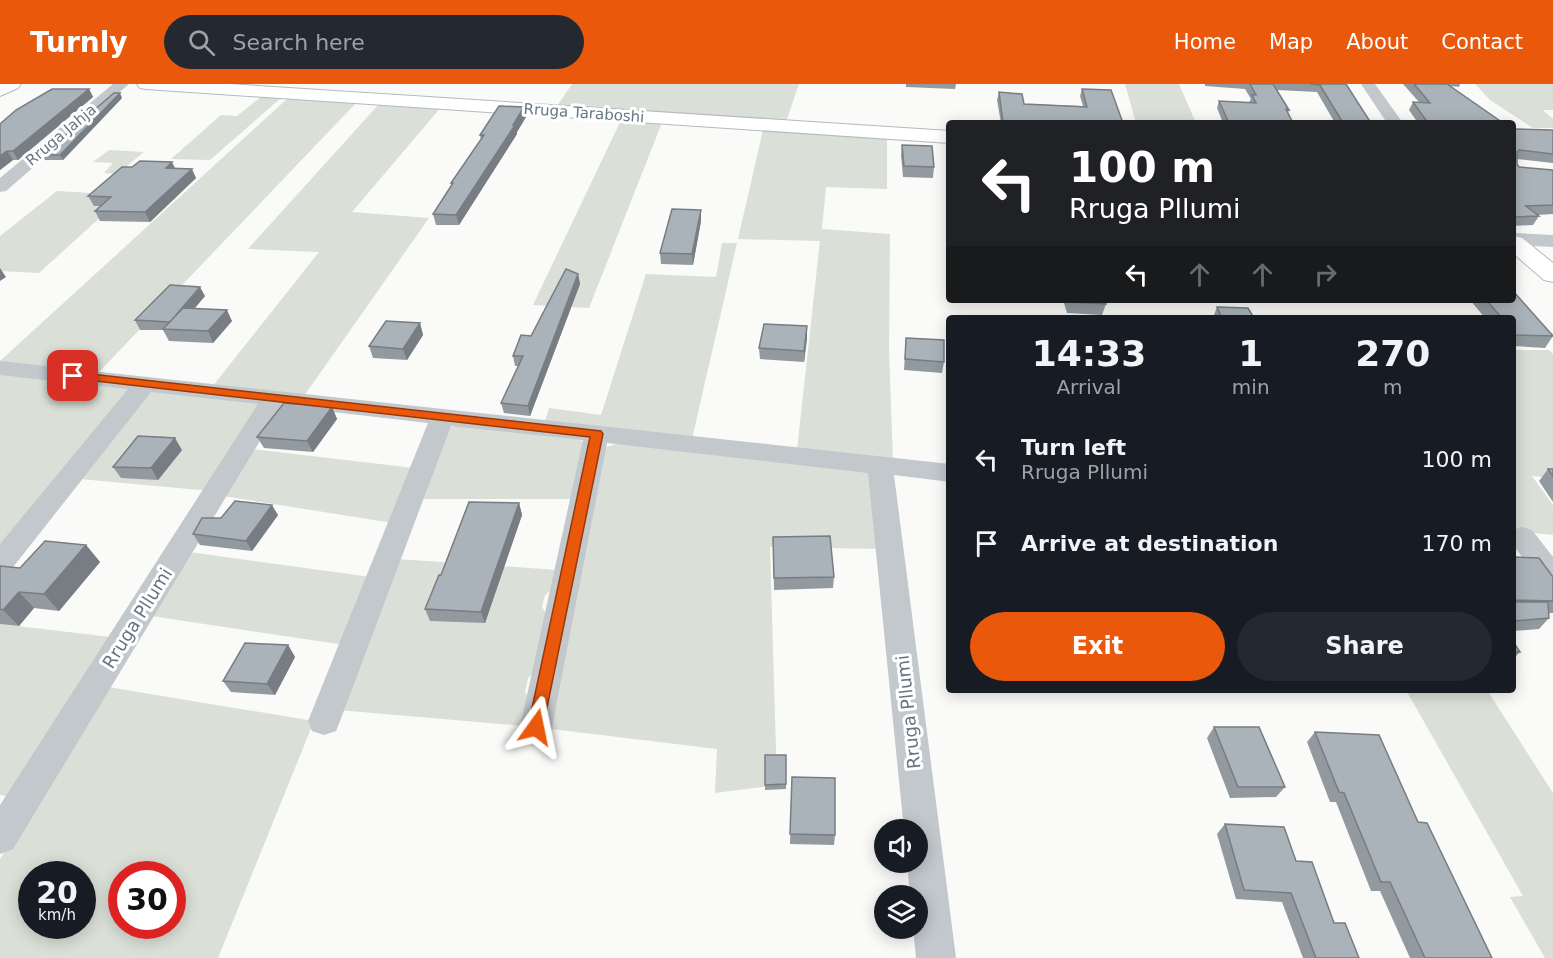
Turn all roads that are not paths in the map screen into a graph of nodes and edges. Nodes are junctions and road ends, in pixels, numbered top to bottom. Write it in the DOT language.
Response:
graph roads {
  1 [pos="12,84"];
  2 [pos="122,84"];
  3 [pos="146,84"];
  4 [pos="1368,84"];
  5 [pos="0,92"];
  6 [pos="1393,120"];
  7 [pos="946,137"];
  8 [pos="0,187"];
  9 [pos="1516,241"];
  10 [pos="1553,241"];
  11 [pos="1516,243"];
  12 [pos="1553,275"];
  13 [pos="0,368"];
  14 [pos="145,384"];
  15 [pos="274,398"];
  16 [pos="442,417"];
  17 [pos="597,434"];
  18 [pos="880,465"];
  19 [pos="946,473"];
  20 [pos="1518,536"];
  21 [pos="1553,540"];
  22 [pos="0,564"];
  23 [pos="1553,578"];
  24 [pos="324,721"];
  25 [pos="536,727"];
  26 [pos="0,837"];
  27 [pos="936,958"];
  1 -- 5 [label="street"];
  2 -- 8 [label="street, Rruga Jahja"];
  3 -- 7 [label="street, Rruga Taraboshi"];
  4 -- 6 [label="street"];
  9 -- 10 [label="street"];
  11 -- 12 [label="street"];
  13 -- 14 [label="street"];
  14 -- 15 [label="street"];
  14 -- 22 [label="street"];
  15 -- 16 [label="street"];
  15 -- 26 [label="street, Rruga Pllumi"];
  16 -- 17 [label="street"];
  16 -- 24 [label="street"];
  17 -- 18 [label="street"];
  17 -- 25 [label="street"];
  18 -- 19 [label="street"];
  18 -- 27 [label="street, Rruga Pllumi"];
  20 -- 21 [label="street"];
  20 -- 23 [label="street"];
}
